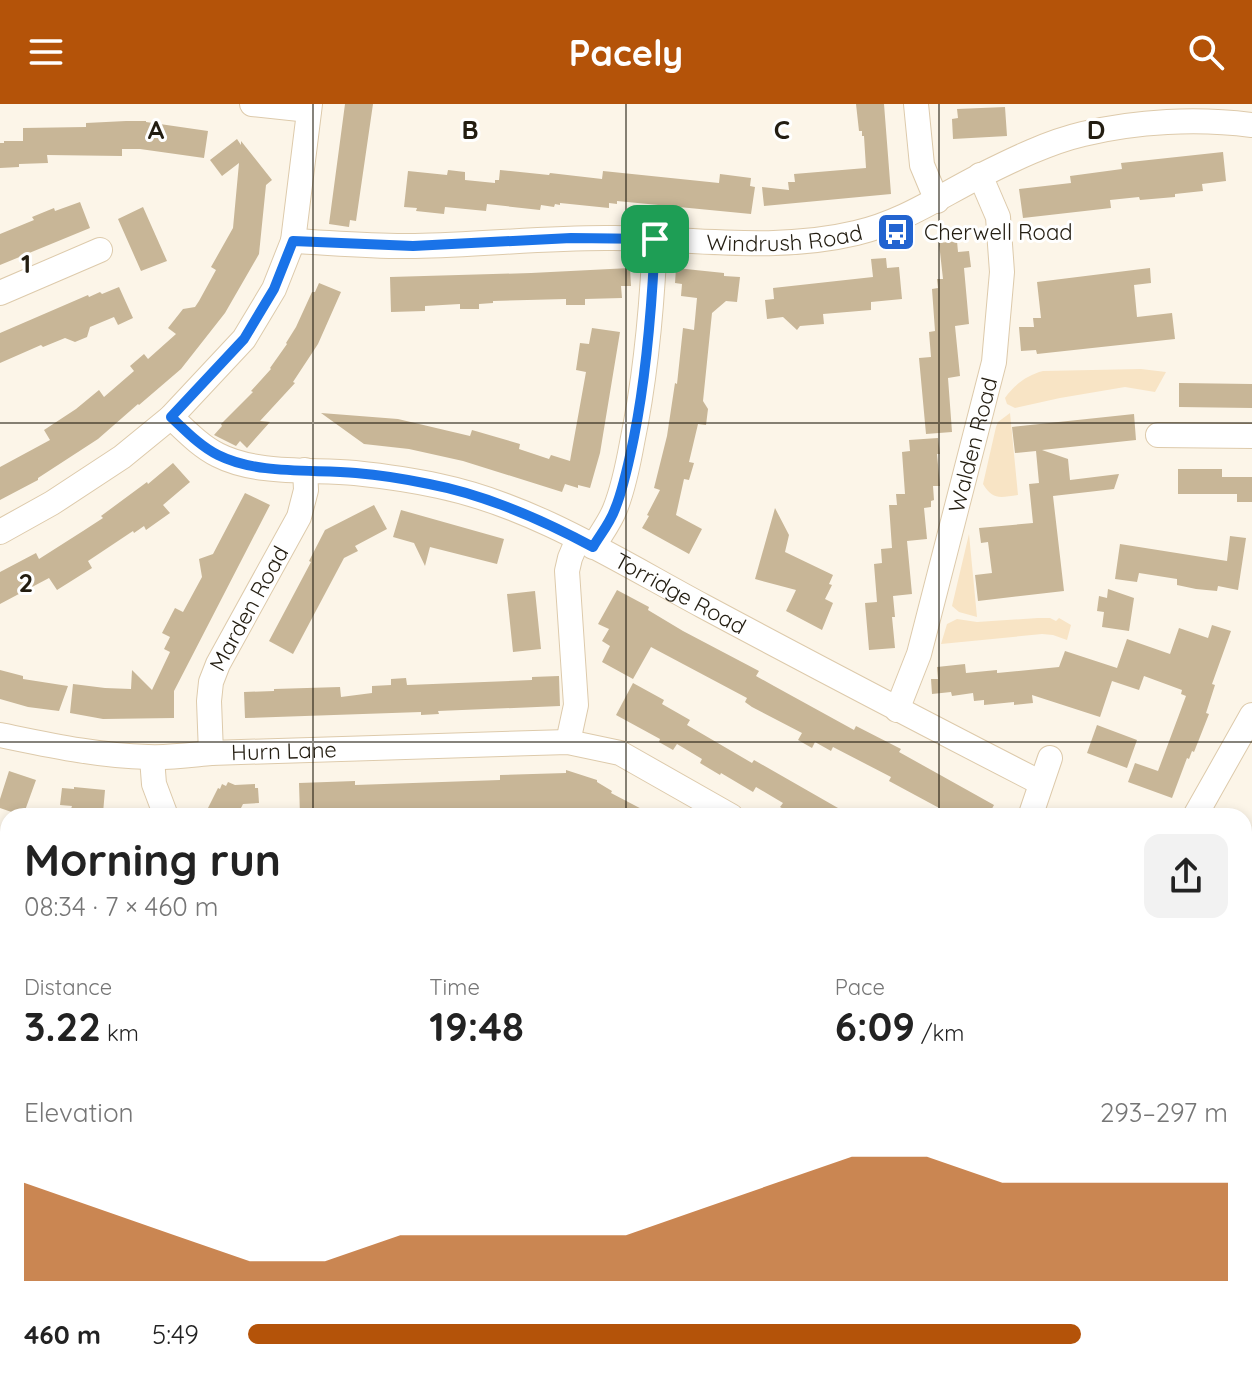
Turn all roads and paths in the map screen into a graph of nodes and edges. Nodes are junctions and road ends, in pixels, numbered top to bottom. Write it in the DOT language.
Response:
graph roads {
  1 [pos="252,104"];
  2 [pos="916,104"];
  3 [pos="310,107"];
  4 [pos="1251,119"];
  5 [pos="980,175"];
  6 [pos="937,201"];
  7 [pos="655,239"];
  8 [pos="293,241"];
  9 [pos="100,250"];
  10 [pos="0,293"];
  11 [pos="171,417"];
  12 [pos="1158,435"];
  13 [pos="1252,436"];
  14 [pos="305,470"];
  15 [pos="0,532"];
  16 [pos="585,543"];
  17 [pos="897,710"];
  18 [pos="1252,715"];
  19 [pos="0,735"];
  20 [pos="568,742"];
  21 [pos="211,753"];
  22 [pos="152,758"];
  23 [pos="1050,758"];
  24 [pos="1041,783"];
  25 [pos="163,808"];
  26 [pos="717,808"];
  27 [pos="1033,808"];
  28 [pos="1200,808"];
  1 -- 3 [label="street"];
  2 -- 6 [label="street"];
  3 -- 8 [label="street"];
  4 -- 5 [label="street, Windrush Road"];
  5 -- 6 [label="street, Windrush Road"];
  5 -- 17 [label="street, Walden Road"];
  6 -- 7 [label="street, Windrush Road"];
  7 -- 8 [label="street, Windrush Road"];
  7 -- 16 [label="street"];
  8 -- 11 [label="street"];
  9 -- 10 [label="street"];
  11 -- 14 [label="street, Torridge Road"];
  11 -- 15 [label="street"];
  12 -- 13 [label="street"];
  14 -- 16 [label="street, Torridge Road"];
  14 -- 21 [label="street, Marden Road"];
  16 -- 17 [label="street, Torridge Road"];
  16 -- 20 [label="street"];
  17 -- 24 [label="street, Torridge Road"];
  18 -- 28 [label="street"];
  19 -- 22 [label="street, Hurn Lane"];
  20 -- 21 [label="street, Hurn Lane"];
  20 -- 26 [label="street, Hurn Lane"];
  21 -- 22 [label="street, Hurn Lane"];
  22 -- 25 [label="street"];
  23 -- 24 [label="street"];
  24 -- 27 [label="street"];
}
